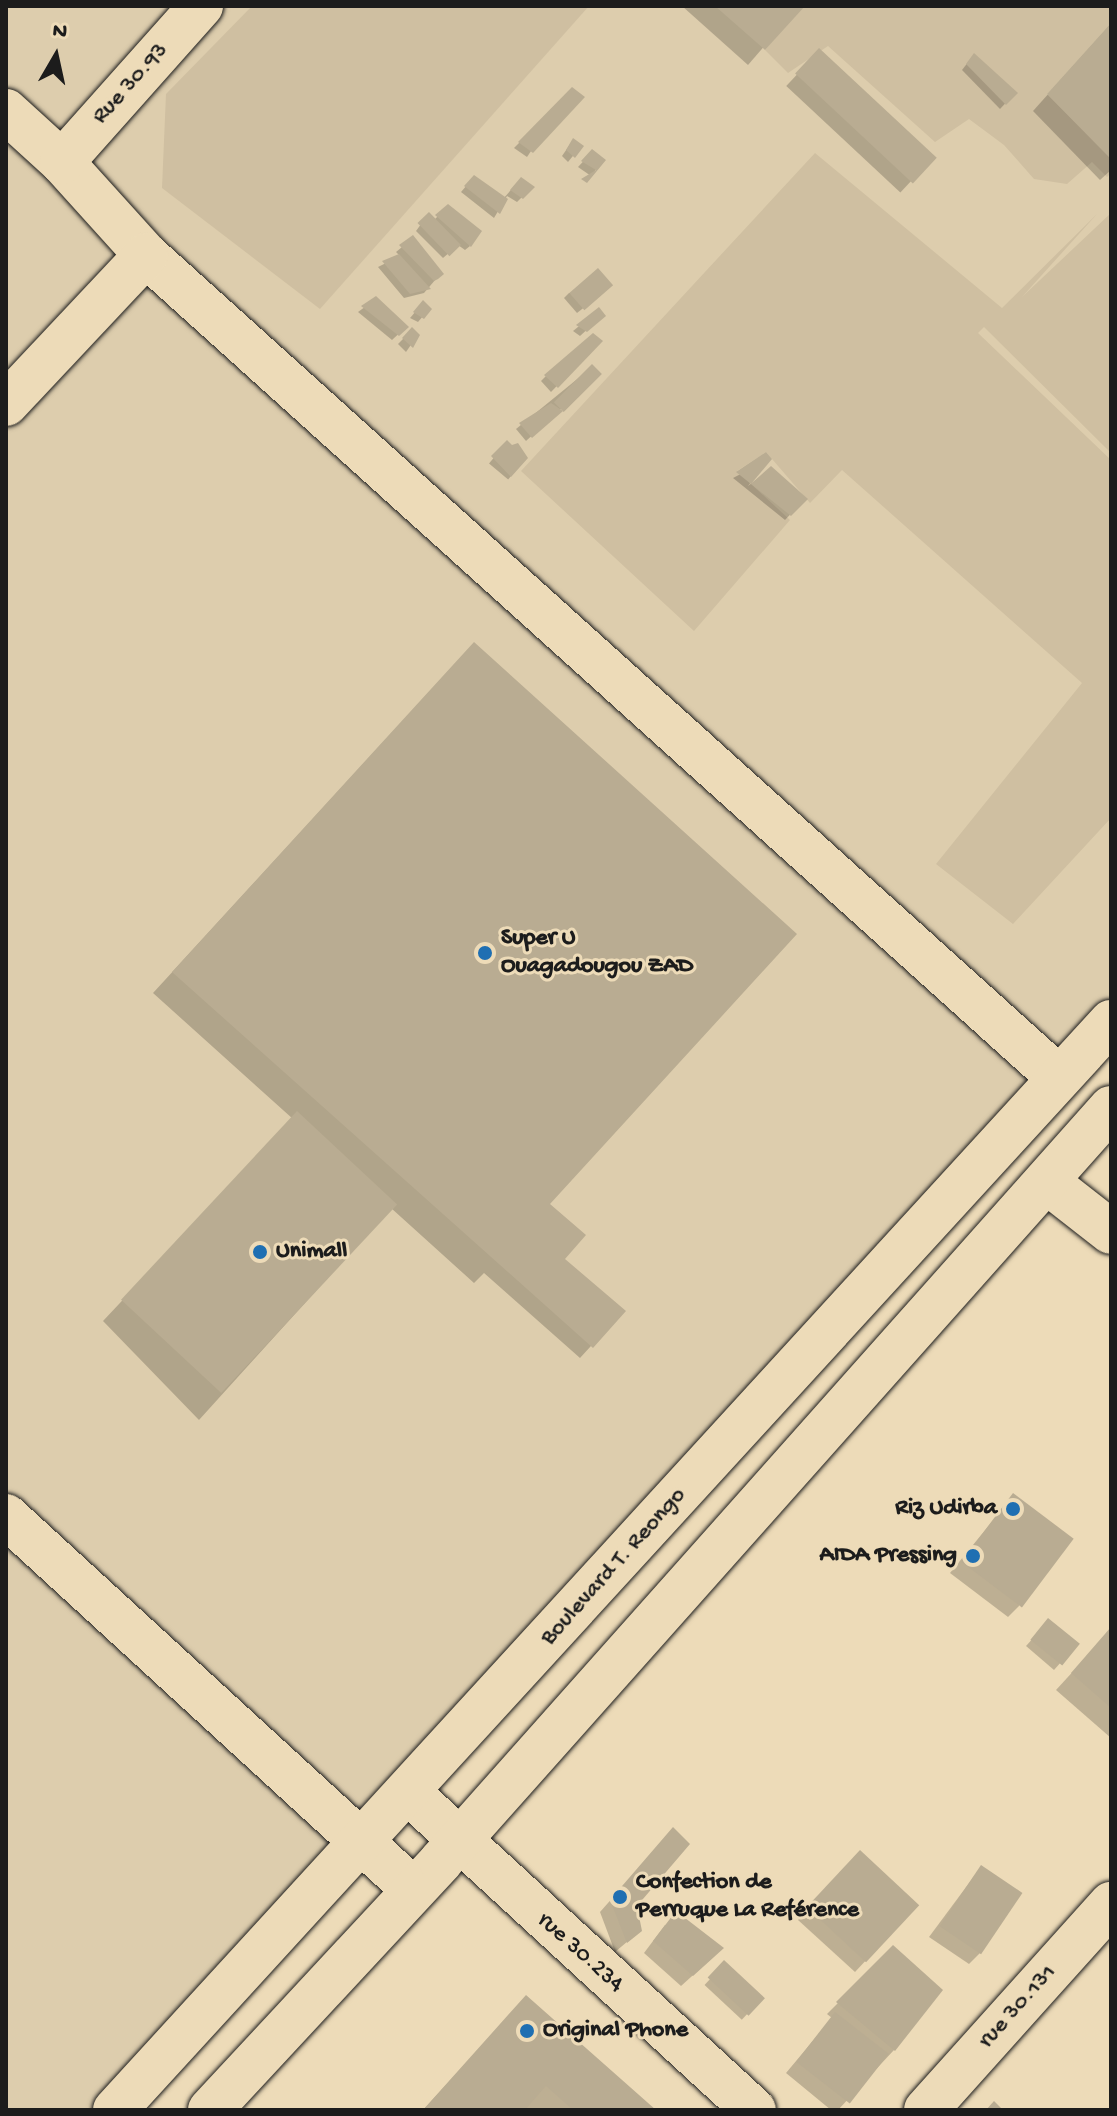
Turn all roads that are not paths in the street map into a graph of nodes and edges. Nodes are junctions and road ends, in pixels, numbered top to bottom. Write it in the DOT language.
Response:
graph roads {
  1 [pos="201,6"];
  2 [pos="6,111"];
  3 [pos="62,162"];
  4 [pos="146,255"];
  5 [pos="6,404"];
  6 [pos="1111,1022"];
  7 [pos="1059,1078"];
  8 [pos="1111,1108"];
  9 [pos="1047,1182"];
  10 [pos="1111,1232"];
  11 [pos="6,1516"];
  12 [pos="408,1792"];
  13 [pos="363,1839"];
  14 [pos="458,1842"];
  15 [pos="414,1890"];
  16 [pos="1111,1904"];
  17 [pos="115,2110"];
  18 [pos="210,2110"];
  19 [pos="754,2110"];
  20 [pos="926,2110"];
  1 -- 3 [label="street, Rue 30.93"];
  2 -- 3 [label="street"];
  3 -- 4 [label="street"];
  4 -- 5 [label="street"];
  4 -- 7 [label="street"];
  6 -- 7 [label="street, Boulevard T. Reongo"];
  7 -- 12 [label="street, Boulevard T. Reongo"];
  8 -- 9 [label="street"];
  9 -- 10 [label="street"];
  9 -- 14 [label="street"];
  11 -- 13 [label="street"];
  12 -- 13 [label="street, Boulevard T. Reongo"];
  12 -- 14 [label="street, rue 30.234"];
  13 -- 15 [label="street"];
  13 -- 17 [label="street, Boulevard T. Reongo"];
  14 -- 15 [label="street"];
  14 -- 19 [label="street, rue 30.234"];
  15 -- 18 [label="street"];
  16 -- 20 [label="street, rue 30.131"];
}
